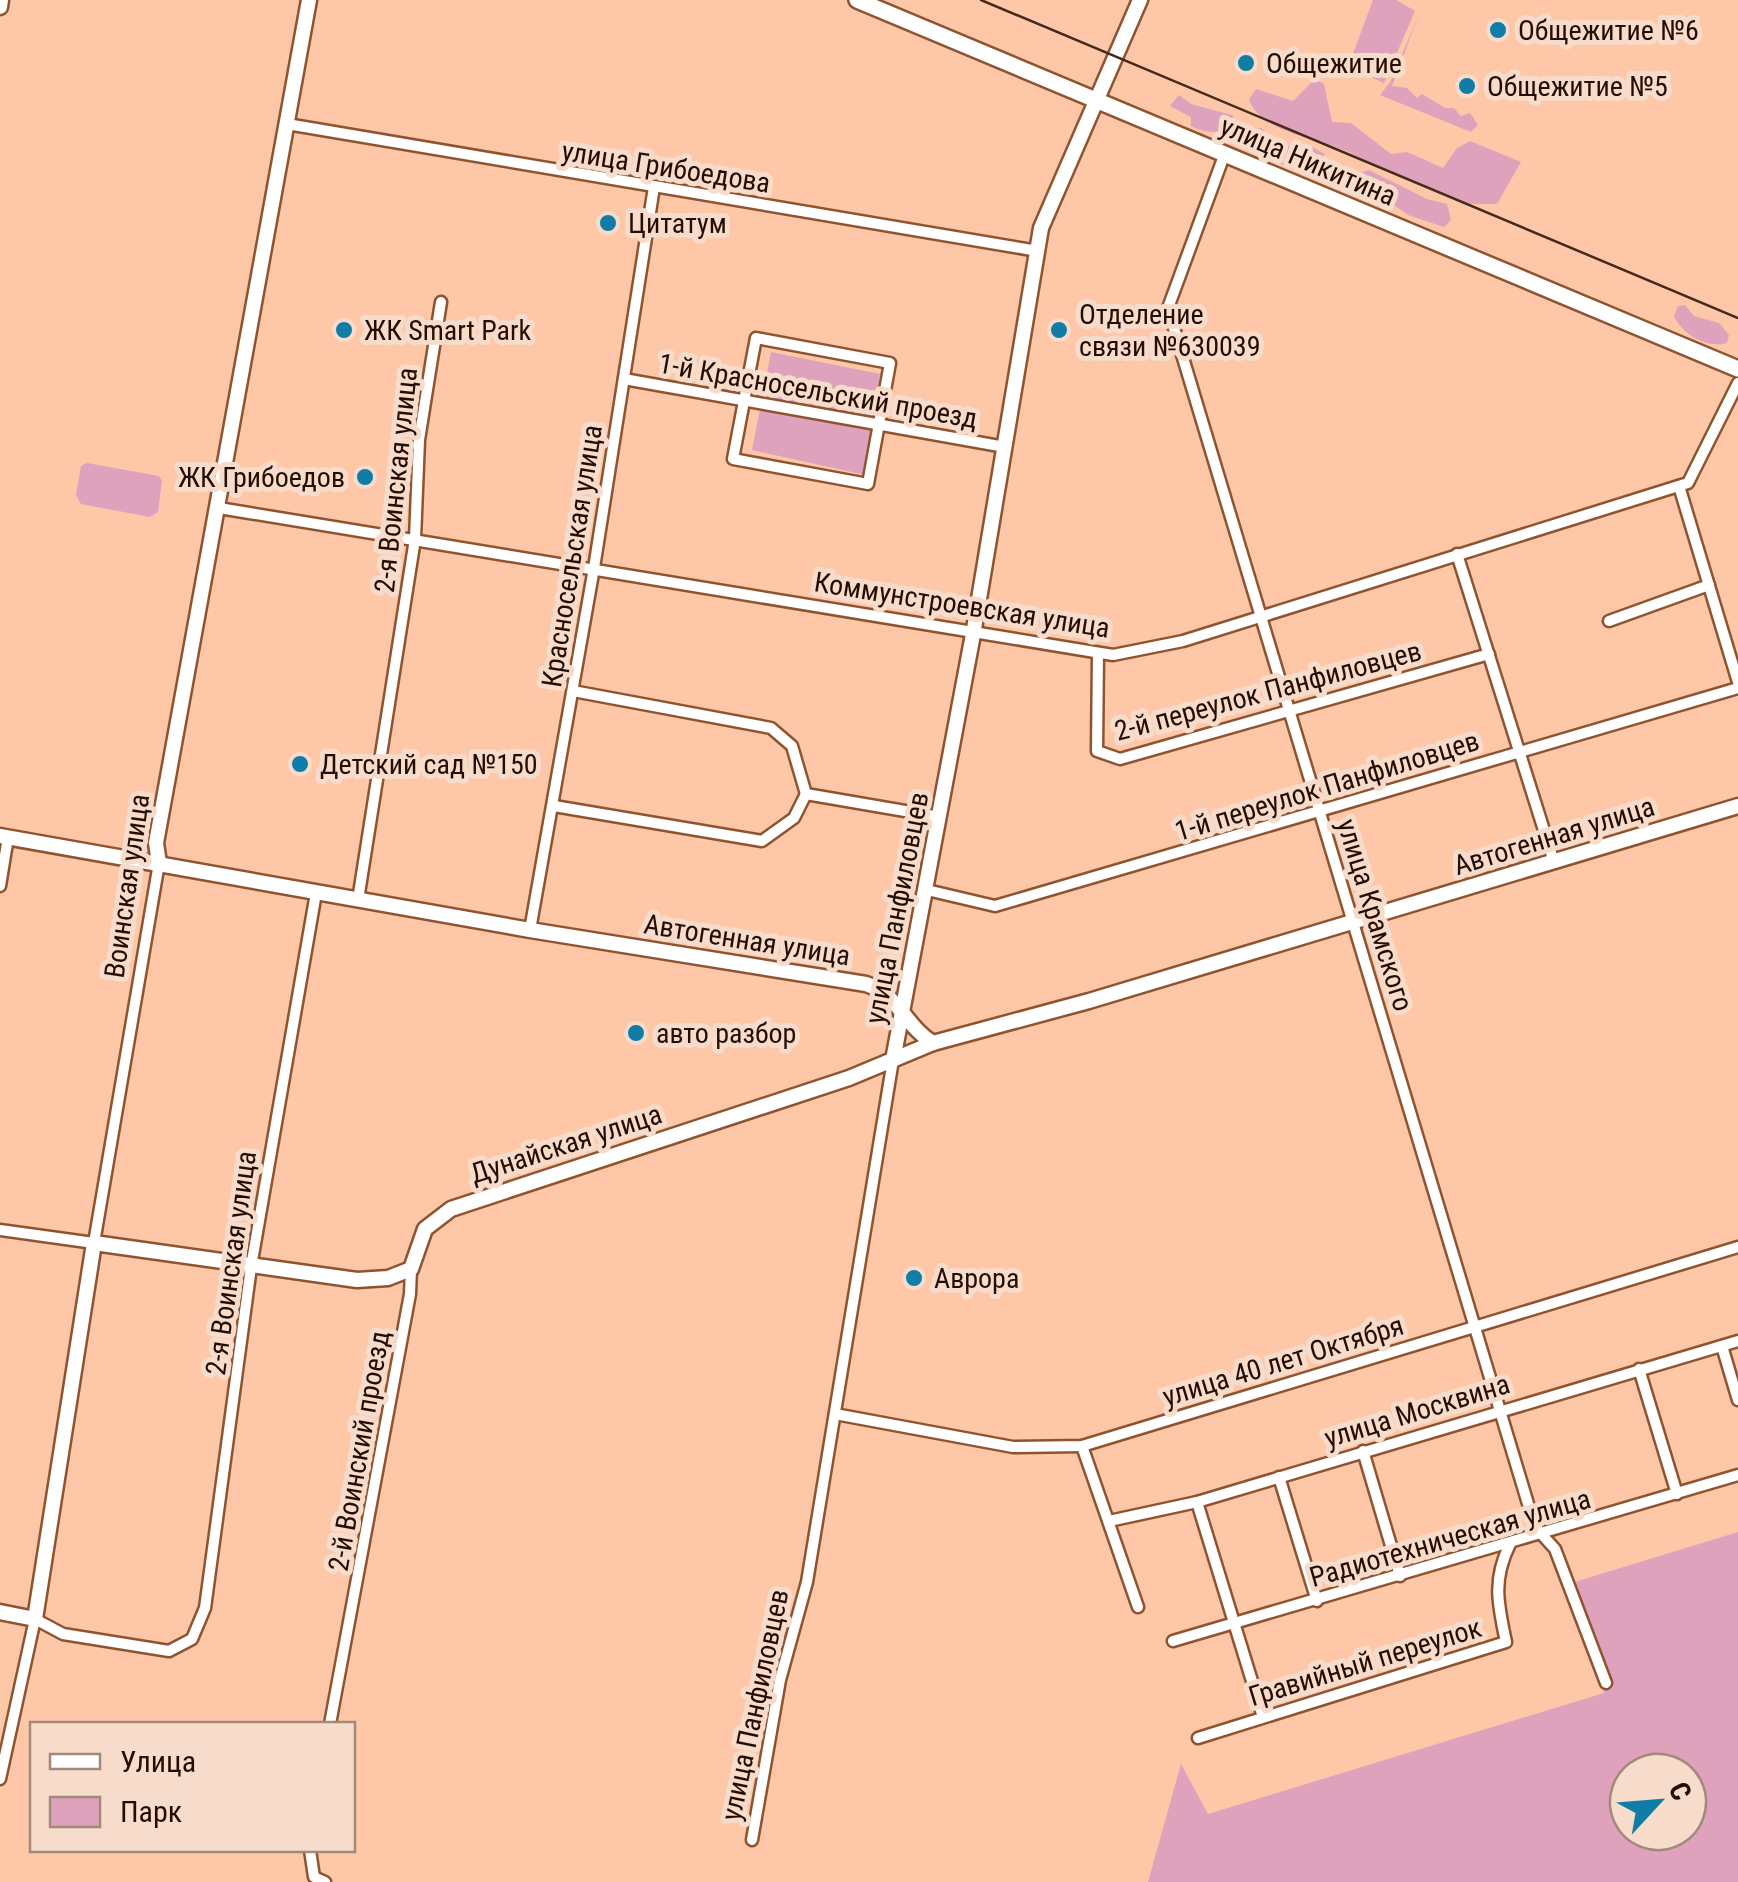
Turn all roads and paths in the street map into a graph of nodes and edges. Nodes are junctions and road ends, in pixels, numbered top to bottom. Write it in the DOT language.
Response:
graph roads {
  1 [pos="310,0"];
  2 [pos="857,0"];
  3 [pos="1140,0"];
  4 [pos="1097,100"];
  5 [pos="287,124"];
  6 [pos="1225,153"];
  7 [pos="654,188"];
  8 [pos="1038,251"];
  9 [pos="442,302"];
  10 [pos="1738,369"];
  11 [pos="624,379"];
  12 [pos="1738,383"];
  13 [pos="744,400"];
  14 [pos="878,424"];
  15 [pos="1004,448"];
  16 [pos="1679,486"];
  17 [pos="220,508"];
  18 [pos="415,539"];
  19 [pos="1457,554"];
  20 [pos="594,568"];
  21 [pos="1709,585"];
  22 [pos="1259,614"];
  23 [pos="1609,620"];
  24 [pos="974,629"];
  25 [pos="1098,653"];
  26 [pos="1489,654"];
  27 [pos="1738,685"];
  28 [pos="573,691"];
  29 [pos="1290,713"];
  30 [pos="1520,752"];
  31 [pos="806,794"];
  32 [pos="554,806"];
  33 [pos="1738,806"];
  34 [pos="1321,813"];
  35 [pos="940,817"];
  36 [pos="4,836"];
  37 [pos="1554,862"];
  38 [pos="159,863"];
  39 [pos="0,886"];
  40 [pos="927,890"];
  41 [pos="316,892"];
  42 [pos="358,900"];
  43 [pos="1352,920"];
  44 [pos="530,930"];
  45 [pos="902,1010"];
  46 [pos="933,1043"];
  47 [pos="893,1060"];
  48 [pos="0,1230"];
  49 [pos="94,1243"];
  50 [pos="1738,1247"];
  51 [pos="252,1267"];
  52 [pos="411,1269"];
  53 [pos="1475,1325"];
  54 [pos="1738,1341"];
  55 [pos="1722,1346"];
  56 [pos="1639,1369"];
  57 [pos="1738,1400"];
  58 [pos="1500,1409"];
  59 [pos="834,1414"];
  60 [pos="1082,1446"];
  61 [pos="1362,1451"];
  62 [pos="1738,1475"];
  63 [pos="1279,1477"];
  64 [pos="1676,1494"];
  65 [pos="1196,1502"];
  66 [pos="1109,1521"];
  67 [pos="1542,1535"];
  68 [pos="1510,1544"];
  69 [pos="1400,1576"];
  70 [pos="1316,1601"];
  71 [pos="1138,1607"];
  72 [pos="0,1612"];
  73 [pos="35,1619"];
  74 [pos="1233,1625"];
  75 [pos="1173,1640"];
  76 [pos="1606,1683"];
  77 [pos="1263,1717"];
  78 [pos="330,1722"];
  79 [pos="1198,1738"];
  80 [pos="0,1780"];
  81 [pos="752,1840"];
  82 [pos="310,1852"];
  83 [pos="325,1882"];
  1 -- 5 [label="street, Воинская улица"];
  2 -- 4 [label="main road, улица Никитина"];
  3 -- 4 [label="street, улица Панфиловцев"];
  4 -- 6 [label="main road, улица Никитина"];
  4 -- 8 [label="street, улица Панфиловцев"];
  5 -- 7 [label="street, улица Грибоедова"];
  5 -- 17 [label="street, Воинская улица"];
  6 -- 10 [label="main road, улица Никитина"];
  6 -- 22 [label="street, улица Крамского"];
  7 -- 8 [label="street, улица Грибоедова"];
  7 -- 11 [label="street, Красносельская улица"];
  8 -- 15 [label="street, улица Панфиловцев"];
  9 -- 18 [label="street, 2-я Воинская улица"];
  11 -- 13 [label="street, 1-й Красносельский проезд"];
  11 -- 20 [label="street, Красносельская улица"];
  12 -- 16 [label="street"];
  13 -- 14 [label="street, 1-й Красносельский проезд"];
  13 -- 14 [label="street"];
  13 -- 14 [label="street"];
  14 -- 15 [label="street, 1-й Красносельский проезд"];
  15 -- 24 [label="street, улица Панфиловцев"];
  16 -- 19 [label="street, Коммунстроевская улица"];
  16 -- 21 [label="street"];
  17 -- 18 [label="street, Коммунстроевская улица"];
  17 -- 38 [label="street, Воинская улица"];
  18 -- 20 [label="street, Коммунстроевская улица"];
  18 -- 42 [label="street, 2-я Воинская улица"];
  19 -- 22 [label="street, Коммунстроевская улица"];
  19 -- 26 [label="street"];
  20 -- 24 [label="street, Коммунстроевская улица"];
  20 -- 28 [label="street, Красносельская улица"];
  21 -- 23 [label="street"];
  21 -- 27 [label="street"];
  22 -- 25 [label="street, Коммунстроевская улица"];
  22 -- 29 [label="street, улица Крамского"];
  24 -- 25 [label="street, Коммунстроевская улица"];
  24 -- 35 [label="street, улица Панфиловцев"];
  25 -- 29 [label="street, 2-й переулок Панфиловцев"];
  26 -- 29 [label="street, 2-й переулок Панфиловцев"];
  26 -- 30 [label="street"];
  27 -- 30 [label="street, 1-й переулок Панфиловцев"];
  28 -- 31 [label="street"];
  28 -- 32 [label="street, Красносельская улица"];
  29 -- 34 [label="street, улица Крамского"];
  30 -- 34 [label="street, 1-й переулок Панфиловцев"];
  30 -- 37 [label="street"];
  31 -- 32 [label="street"];
  31 -- 35 [label="street"];
  32 -- 44 [label="street, Красносельская улица"];
  33 -- 37 [label="street, Автогенная улица"];
  34 -- 40 [label="street, 1-й переулок Панфиловцев"];
  34 -- 43 [label="street, улица Крамского"];
  35 -- 40 [label="street, улица Панфиловцев"];
  36 -- 38 [label="street, Автогенная улица"];
  36 -- 39 [label="street"];
  37 -- 43 [label="street, Автогенная улица"];
  38 -- 41 [label="street, Автогенная улица"];
  38 -- 49 [label="street, Воинская улица"];
  40 -- 45 [label="street, улица Панфиловцев"];
  41 -- 42 [label="street, Автогенная улица"];
  41 -- 51 [label="street, 2-я Воинская улица"];
  42 -- 44 [label="street, Автогенная улица"];
  43 -- 46 [label="street, Автогенная улица"];
  43 -- 53 [label="street, улица Крамского"];
  44 -- 45 [label="street, Автогенная улица"];
  45 -- 46 [label="street, Автогенная улица"];
  45 -- 47 [label="street, улица Панфиловцев"];
  46 -- 47 [label="street, Дунайская улица"];
  47 -- 52 [label="street, Дунайская улица"];
  47 -- 59 [label="street, улица Панфиловцев"];
  48 -- 49 [label="street"];
  49 -- 51 [label="street"];
  49 -- 73 [label="street, Воинская улица"];
  50 -- 53 [label="street, улица 40 лет Октября"];
  51 -- 52 [label="street"];
  51 -- 73 [label="street, 2-я Воинская улица"];
  52 -- 78 [label="street, 2-й Воинский проезд"];
  53 -- 58 [label="street, улица Крамского"];
  53 -- 60 [label="street, улица 40 лет Октября"];
  54 -- 55 [label="street, улица Москвина"];
  55 -- 56 [label="street, улица Москвина"];
  55 -- 57 [label="street"];
  56 -- 58 [label="street, улица Москвина"];
  56 -- 64 [label="street"];
  58 -- 61 [label="street, улица Москвина"];
  58 -- 67 [label="street, улица Крамского"];
  59 -- 60 [label="street, улица 40 лет Октября"];
  59 -- 81 [label="street, улица Панфиловцев"];
  60 -- 66 [label="street"];
  61 -- 63 [label="street, улица Москвина"];
  61 -- 69 [label="street"];
  62 -- 64 [label="street, Радиотехническая улица"];
  63 -- 65 [label="street, улица Москвина"];
  63 -- 70 [label="street"];
  64 -- 67 [label="street, Радиотехническая улица"];
  65 -- 66 [label="street, улица Москвина"];
  65 -- 74 [label="street"];
  66 -- 71 [label="street"];
  67 -- 68 [label="street, Радиотехническая улица"];
  67 -- 76 [label="street, улица Крамского"];
  68 -- 69 [label="street, Радиотехническая улица"];
  68 -- 77 [label="street, Гравийный переулок"];
  69 -- 70 [label="street, Радиотехническая улица"];
  70 -- 74 [label="street, Радиотехническая улица"];
  72 -- 73 [label="street"];
  73 -- 80 [label="street, Воинская улица"];
  74 -- 75 [label="street, Радиотехническая улица"];
  74 -- 77 [label="street"];
  77 -- 79 [label="street, Гравийный переулок"];
  82 -- 83 [label="street"];
}
